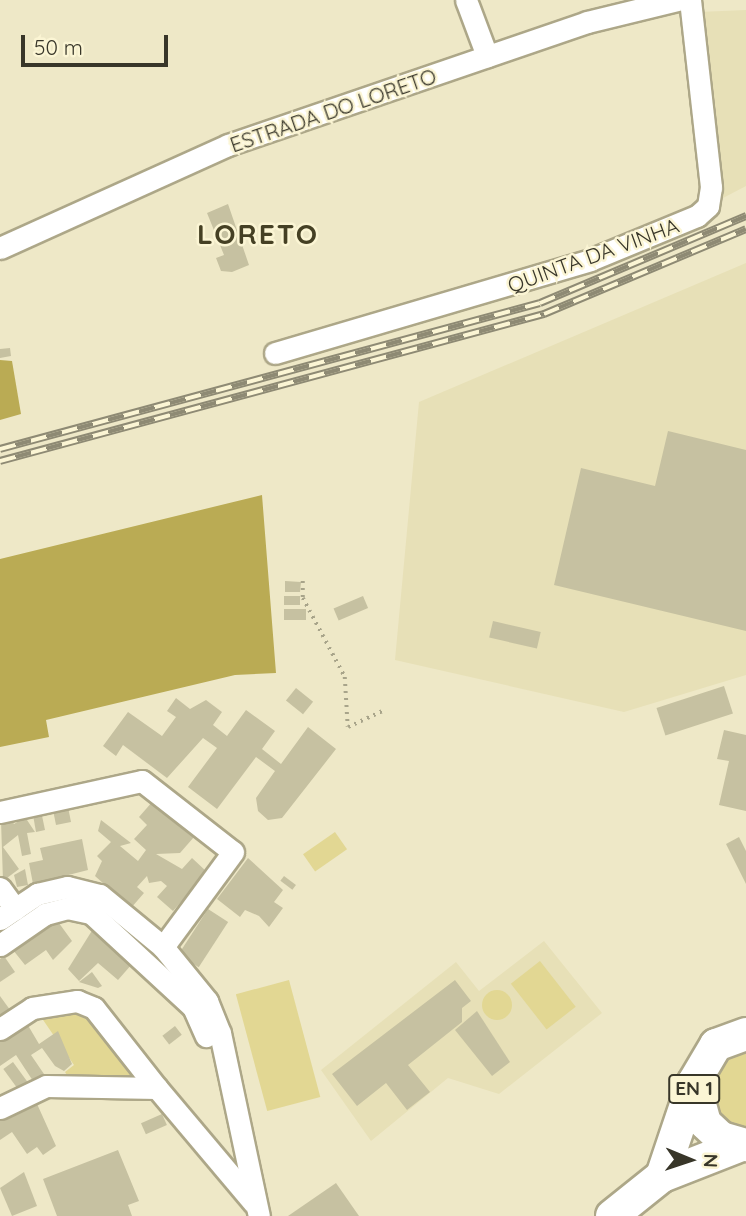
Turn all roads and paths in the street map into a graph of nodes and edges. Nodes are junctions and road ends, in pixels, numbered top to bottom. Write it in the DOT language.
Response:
graph roads {
  1 [pos="466,0"];
  2 [pos="677,0"];
  3 [pos="690,0"];
  4 [pos="487,57"];
  5 [pos="0,248"];
  6 [pos="275,353"];
  7 [pos="303,581"];
  8 [pos="384,710"];
  9 [pos="0,811"];
  10 [pos="0,888"];
  11 [pos="4,915"];
  12 [pos="0,945"];
  13 [pos="163,947"];
  14 [pos="0,1030"];
  15 [pos="746,1034"];
  16 [pos="224,1072"];
  17 [pos="694,1082"];
  18 [pos="157,1088"];
  19 [pos="0,1108"];
  20 [pos="744,1145"];
  21 [pos="662,1176"];
  22 [pos="258,1211"];
  23 [pos="612,1216"];
  1 -- 4 [label="street"];
  2 -- 4 [label="street, ESTRADA DO LORETO"];
  3 -- 6 [label="street, QUINTA DA VINHA"];
  4 -- 5 [label="street, ESTRADA DO LORETO"];
  7 -- 8 [label="path"];
  9 -- 13 [label="street"];
  10 -- 11 [label="street"];
  11 -- 13 [label="street"];
  12 -- 16 [label="street"];
  13 -- 16 [label="street"];
  14 -- 18 [label="street"];
  15 -- 17 [label="main road, EN 1"];
  16 -- 22 [label="street"];
  17 -- 20 [label="main road, EN 1"];
  17 -- 21 [label="main road, EN 1"];
  18 -- 19 [label="street"];
  18 -- 22 [label="street"];
  20 -- 21 [label="main road, EN 1"];
  21 -- 23 [label="main road, EN 1"];
}
